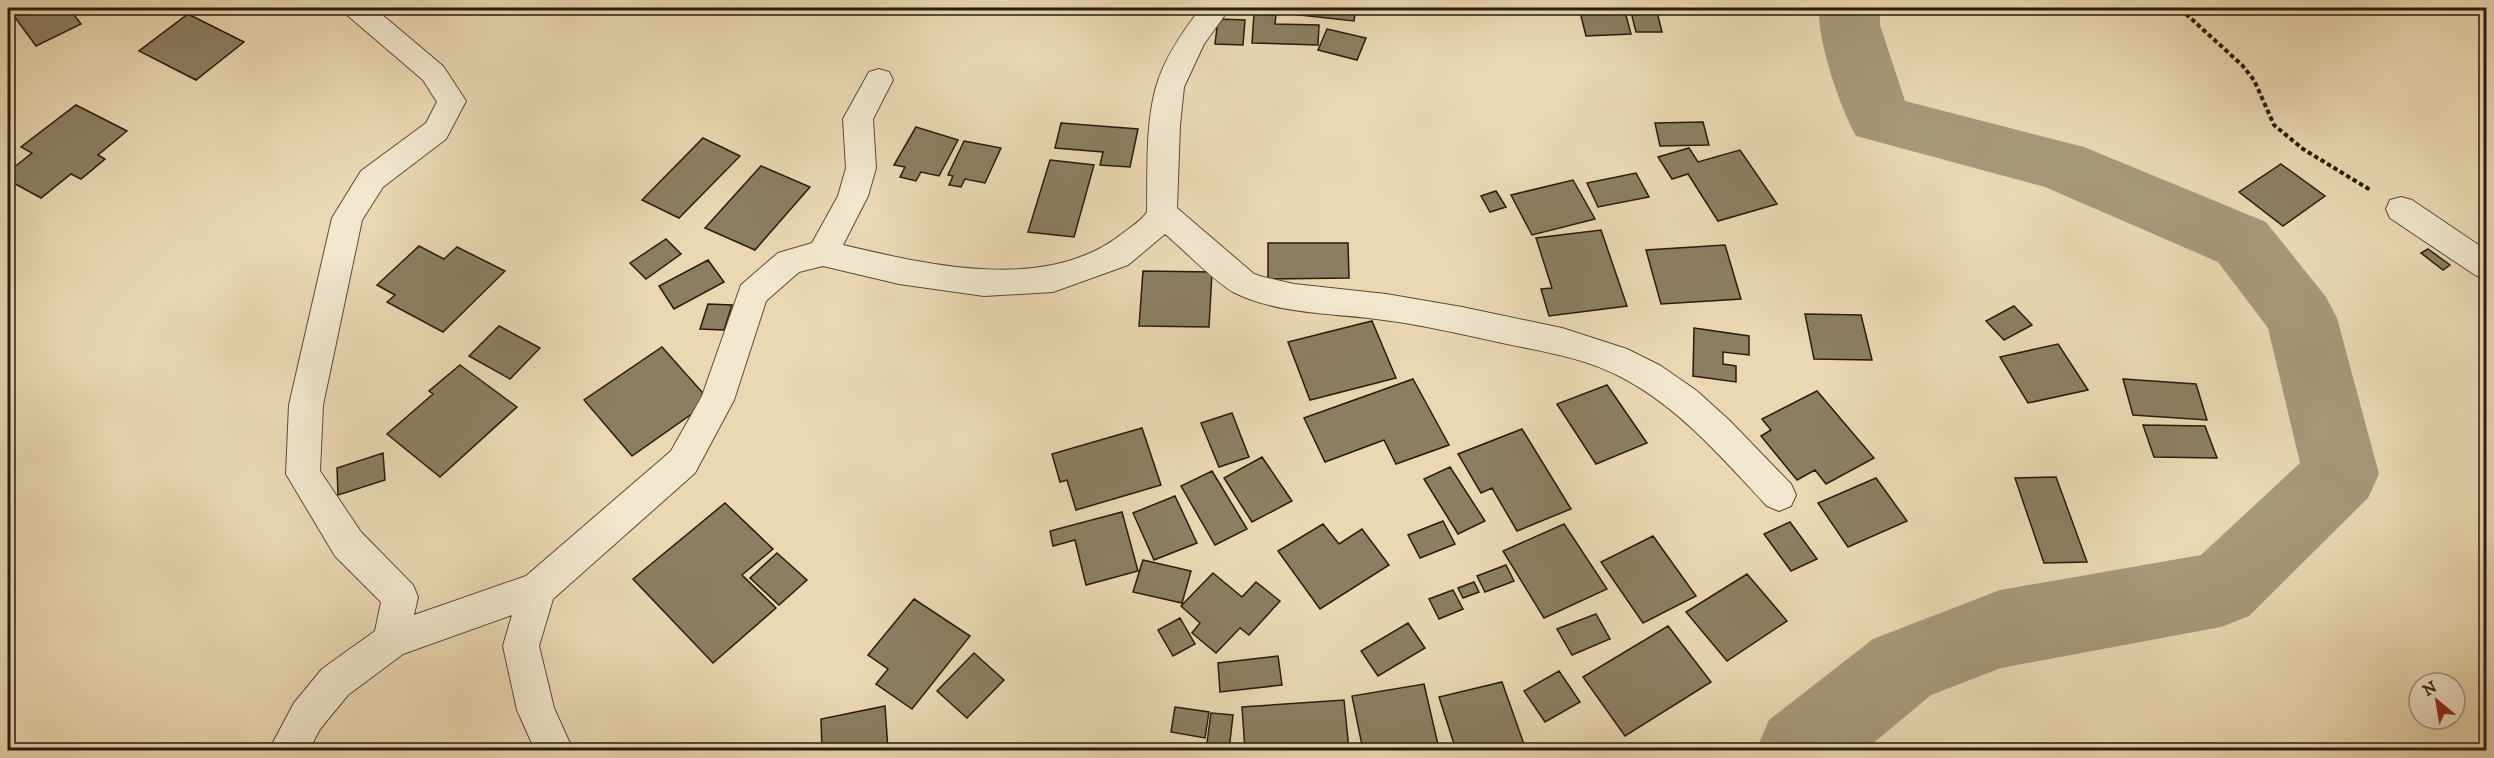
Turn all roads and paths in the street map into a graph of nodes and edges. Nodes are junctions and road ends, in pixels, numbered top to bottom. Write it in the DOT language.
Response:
graph roads {
  1 [pos="357,8"];
  2 [pos="1216,8"];
  3 [pos="2186,14"];
  4 [pos="879,81"];
  5 [pos="2401,208"];
  6 [pos="1162,213"];
  7 [pos="823,253"];
  8 [pos="2487,266"];
  9 [pos="1779,495"];
  10 [pos="538,589"];
  11 [pos="391,640"];
  12 [pos="288,750"];
  13 [pos="554,750"];
  1 -- 11 [label="street"];
  2 -- 6 [label="street"];
  3 -- 5 [label="path"];
  4 -- 7 [label="street"];
  5 -- 8 [label="street"];
  6 -- 7 [label="street"];
  6 -- 9 [label="street"];
  7 -- 10 [label="street"];
  10 -- 11 [label="street"];
  10 -- 13 [label="street"];
  11 -- 12 [label="street"];
}
